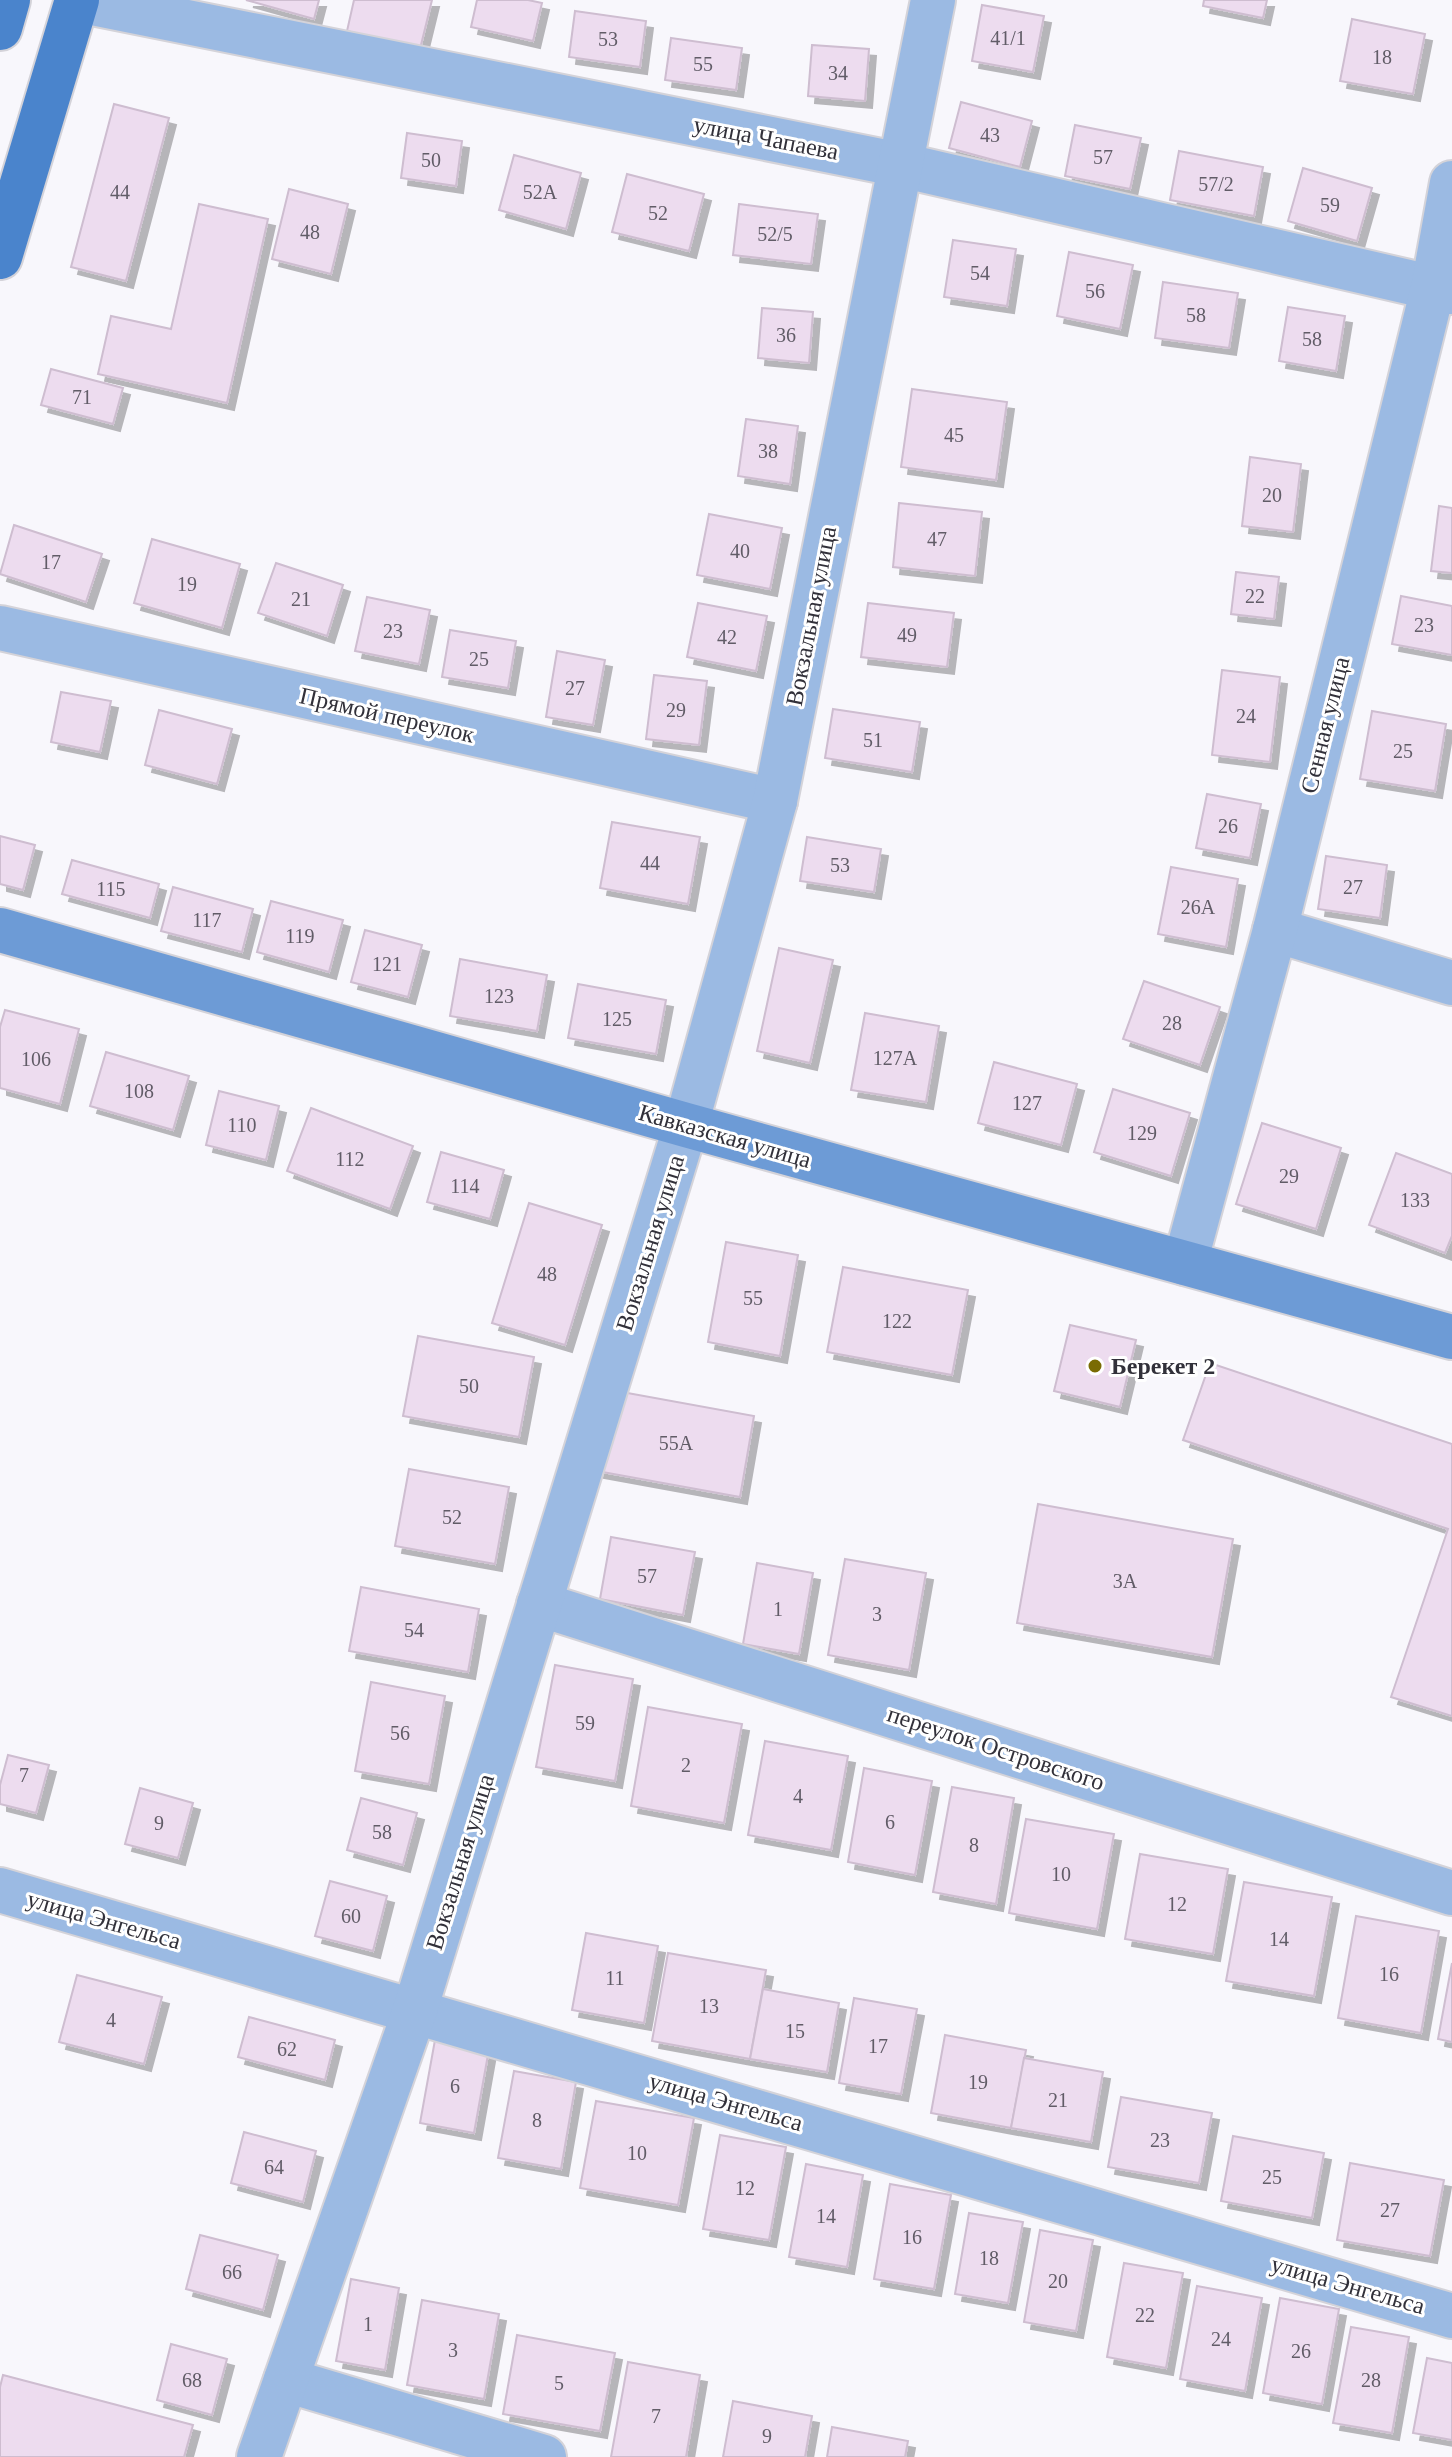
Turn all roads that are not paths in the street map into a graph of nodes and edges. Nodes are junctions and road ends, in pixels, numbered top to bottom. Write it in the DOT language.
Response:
graph roads {
  1 [pos="8,0"];
  2 [pos="77,0"];
  3 [pos="933,0"];
  4 [pos="0,28"];
  5 [pos="901,165"];
  6 [pos="1452,183"];
  7 [pos="0,257"];
  8 [pos="1443,290"];
  9 [pos="0,628"];
  10 [pos="775,801"];
  11 [pos="0,930"];
  12 [pos="1275,930"];
  13 [pos="1452,983"];
  14 [pos="686,1125"];
  15 [pos="1185,1263"];
  16 [pos="1452,1337"];
  17 [pos="539,1604"];
  18 [pos="0,1890"];
  19 [pos="1452,1893"];
  20 [pos="415,2010"];
  21 [pos="1452,2316"];
  22 [pos="286,2380"];
  23 [pos="259,2457"];
  24 [pos="544,2457"];
  1 -- 4 [label="main road"];
  2 -- 5 [label="street, улица Чапаева"];
  2 -- 7 [label="main road"];
  3 -- 5 [label="street, Вокзальная улица"];
  5 -- 8 [label="street, улица Чапаева"];
  5 -- 10 [label="street, Вокзальная улица"];
  6 -- 8 [label="street, Сенная улица"];
  8 -- 12 [label="street, Сенная улица"];
  9 -- 10 [label="street, Прямой переулок"];
  10 -- 14 [label="street, Вокзальная улица"];
  11 -- 14 [label="main road, Кавказская улица"];
  12 -- 13 [label="street"];
  12 -- 15 [label="street, Сенная улица"];
  14 -- 15 [label="main road, Кавказская улица"];
  14 -- 17 [label="street, Вокзальная улица"];
  15 -- 16 [label="main road, Кавказская улица"];
  17 -- 19 [label="street, переулок Островского"];
  17 -- 20 [label="street, Вокзальная улица"];
  18 -- 20 [label="street, улица Энгельса"];
  20 -- 21 [label="street, улица Энгельса"];
  20 -- 22 [label="street, Вокзальная улица"];
  22 -- 23 [label="street, Вокзальная улица"];
  22 -- 24 [label="street"];
}
